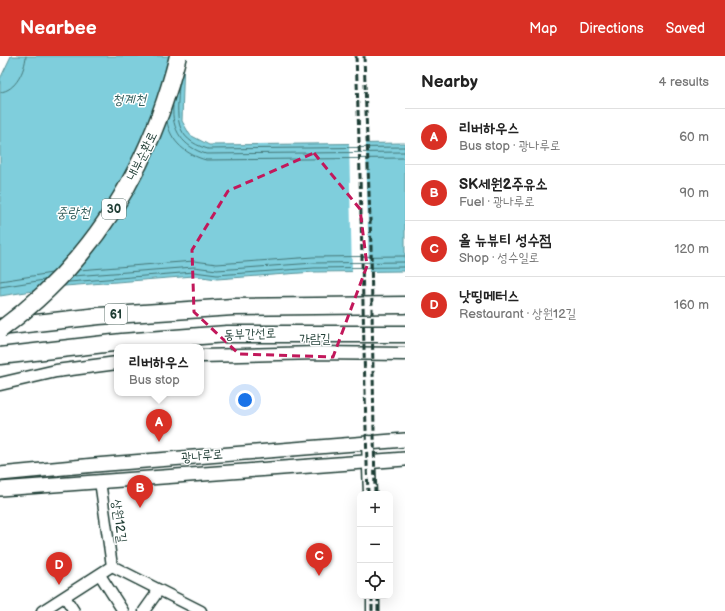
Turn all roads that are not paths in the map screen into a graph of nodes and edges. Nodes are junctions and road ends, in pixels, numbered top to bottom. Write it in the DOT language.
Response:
graph roads {
  1 [pos="178,56"];
  2 [pos="405,305"];
  3 [pos="0,328"];
  4 [pos="405,334"];
  5 [pos="405,354"];
  6 [pos="0,356"];
  7 [pos="204,356"];
  8 [pos="114,363"];
  9 [pos="0,384"];
  10 [pos="405,440"];
  11 [pos="368,442"];
  12 [pos="405,459"];
  13 [pos="369,461"];
  14 [pos="0,474"];
  15 [pos="100,481"];
  16 [pos="0,489"];
  17 [pos="370,491"];
  18 [pos="112,566"];
  19 [pos="100,575"];
  20 [pos="159,590"];
  21 [pos="65,597"];
  22 [pos="373,599"];
  23 [pos="197,610"];
  24 [pos="42,611"];
  25 [pos="74,611"];
  26 [pos="123,611"];
  27 [pos="144,611"];
  28 [pos="373,611"];
  1 -- 3 [label="highway, 내부순환로 / 30, bridge"];
  2 -- 3 [label="highway, 동부간선로 / 61"];
  4 -- 6 [label="highway, 동부간선로 / 61"];
  5 -- 7 [label="street, 가람길"];
  8 -- 9 [label="street"];
  10 -- 11 [label="main road, 광나루로"];
  11 -- 13 [label="street"];
  11 -- 14 [label="main road, 광나루로"];
  12 -- 13 [label="main road, 광나루로"];
  13 -- 15 [label="main road, 광나루로"];
  13 -- 17 [label="street"];
  15 -- 16 [label="main road, 광나루로"];
  15 -- 18 [label="street, 상원12길"];
  18 -- 19 [label="street"];
  18 -- 20 [label="street"];
  19 -- 21 [label="street"];
  19 -- 26 [label="street"];
  20 -- 23 [label="street"];
  20 -- 27 [label="street"];
  21 -- 24 [label="street"];
  21 -- 25 [label="street"];
  22 -- 28 [label="street"];
}
